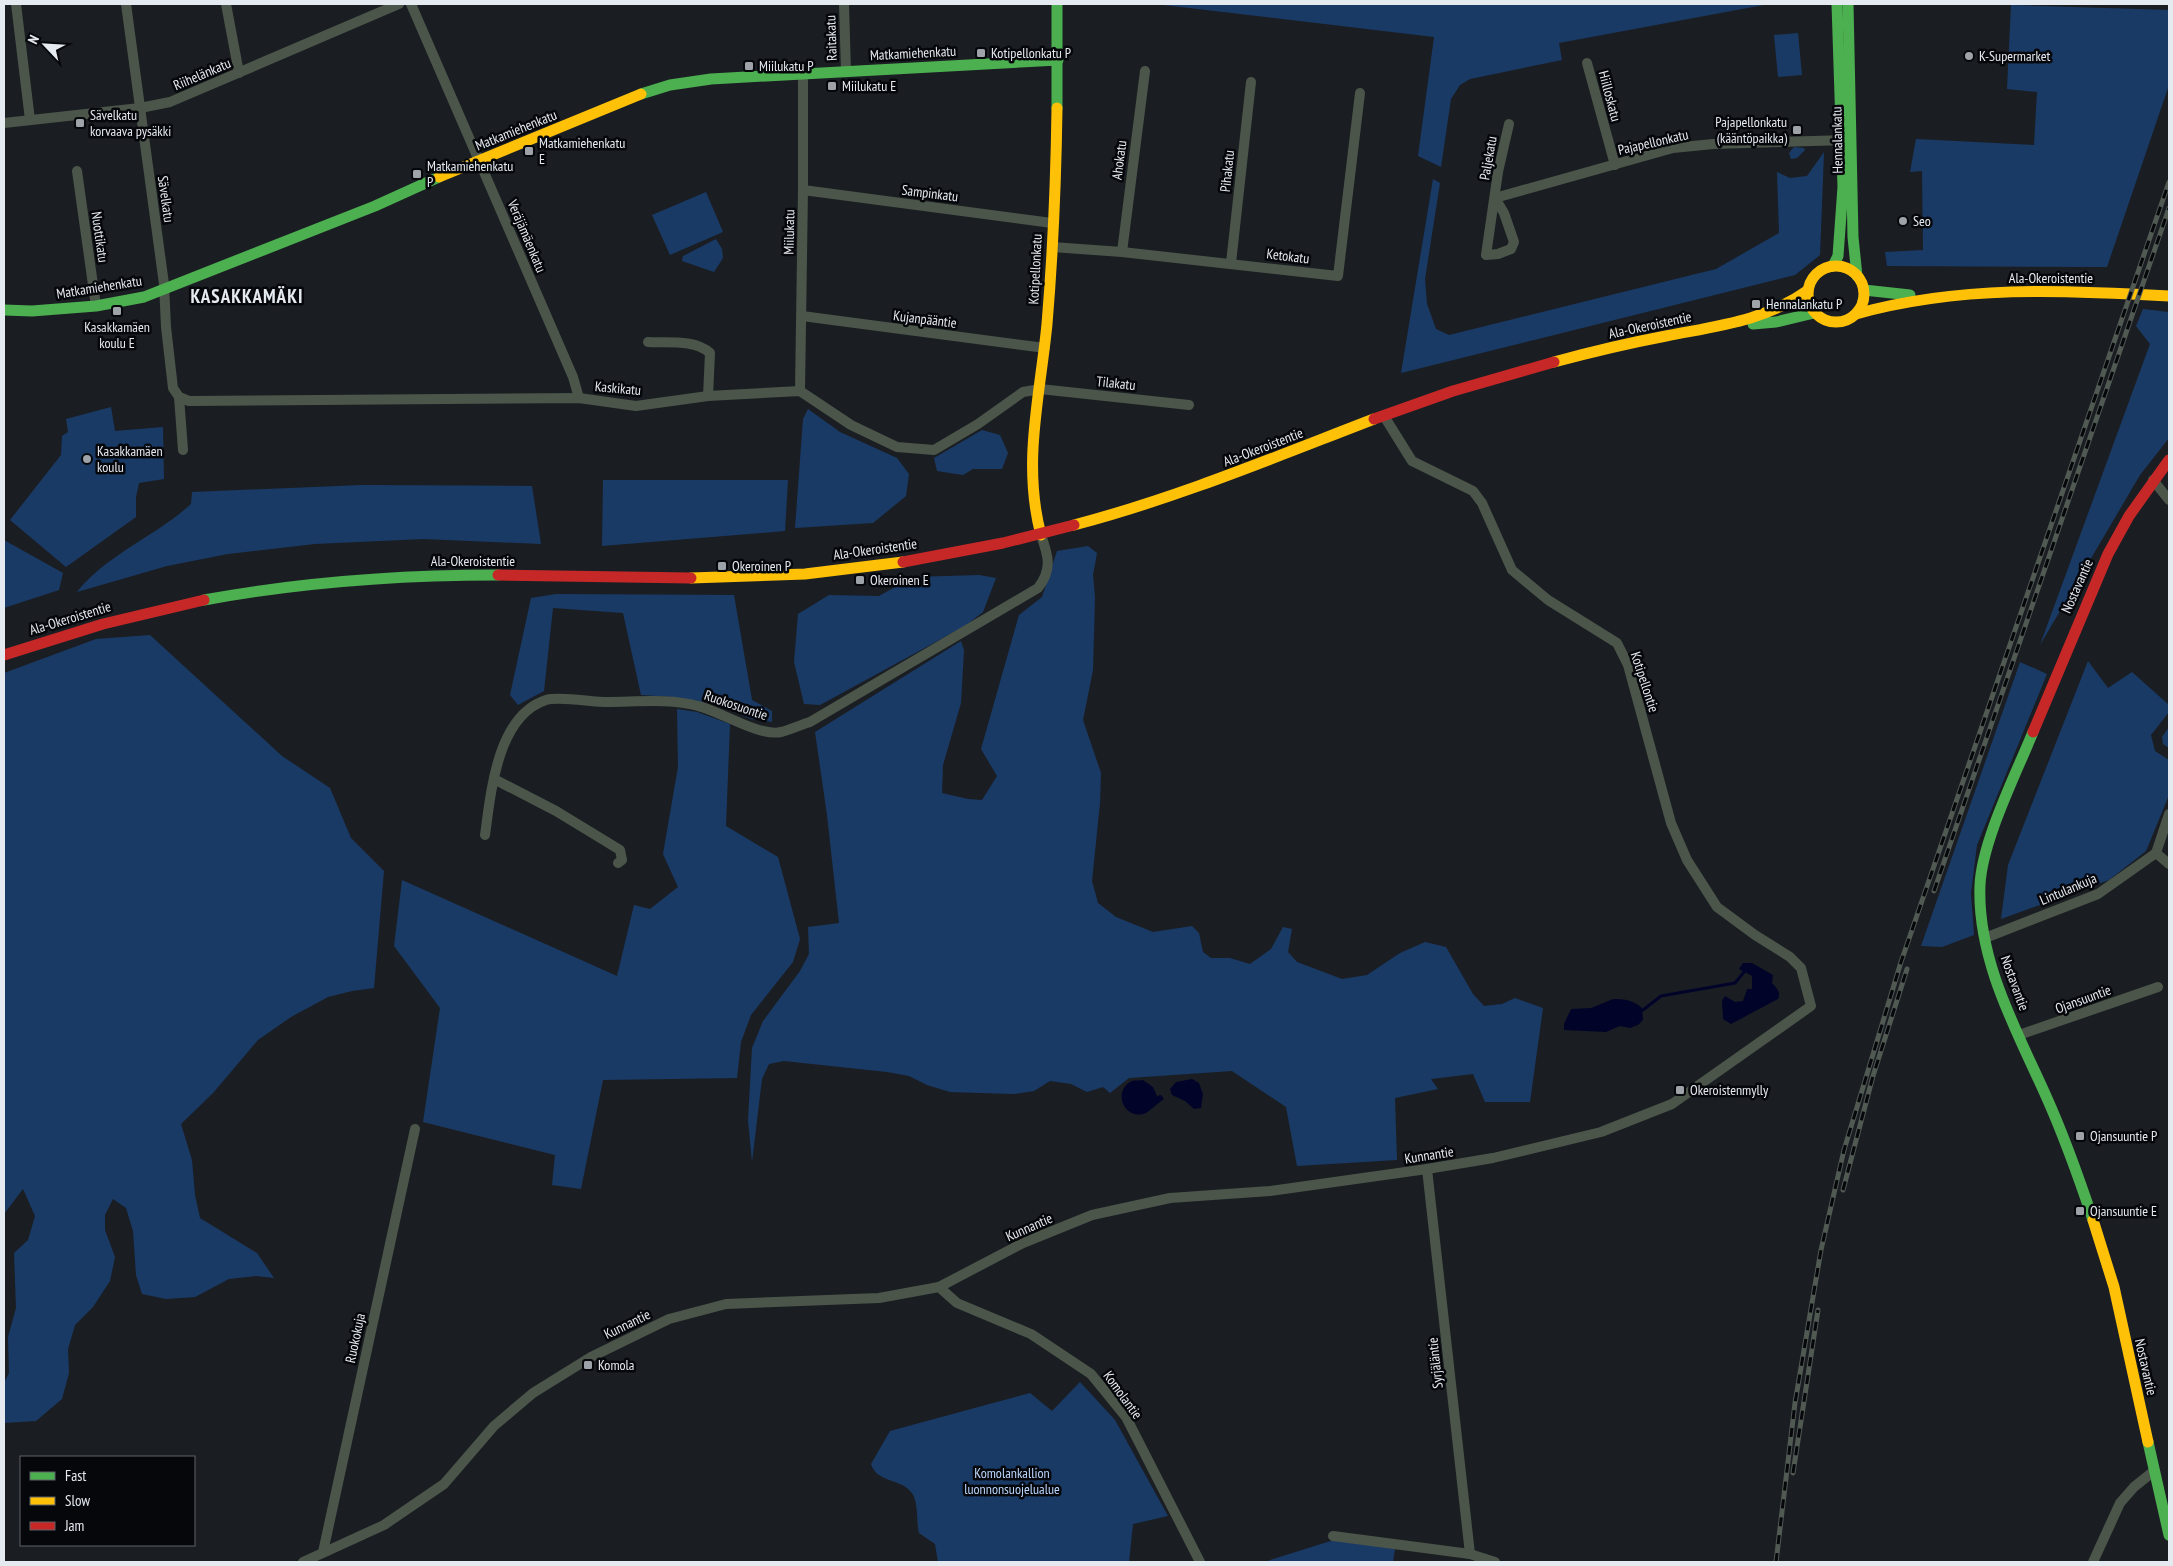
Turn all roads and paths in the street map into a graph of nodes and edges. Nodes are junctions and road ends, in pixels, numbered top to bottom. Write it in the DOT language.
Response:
graph roads {
  1 [pos="16,4"];
  2 [pos="126,4"];
  3 [pos="226,4"];
  4 [pos="399,4"];
  5 [pos="412,4"];
  6 [pos="844,4"];
  7 [pos="1057,4"];
  8 [pos="1836,4"];
  9 [pos="1848,4"];
  10 [pos="1058,60"];
  11 [pos="1587,63"];
  12 [pos="1144,71"];
  13 [pos="846,72"];
  14 [pos="239,73"];
  15 [pos="803,74"];
  16 [pos="1251,82"];
  17 [pos="1360,93"];
  18 [pos="140,108"];
  19 [pos="30,120"];
  20 [pos="4,123"];
  21 [pos="1508,124"];
  22 [pos="1847,140"];
  23 [pos="479,160"];
  24 [pos="1615,165"];
  25 [pos="77,172"];
  26 [pos="804,190"];
  27 [pos="1495,198"];
  28 [pos="1052,223"];
  29 [pos="1052,247"];
  30 [pos="1122,252"];
  31 [pos="1231,263"];
  32 [pos="1833,266"];
  33 [pos="1857,276"];
  34 [pos="164,290"];
  35 [pos="1864,290"];
  36 [pos="1807,291"];
  37 [pos="1932,296"];
  38 [pos="2169,296"];
  39 [pos="96,306"];
  40 [pos="4,310"];
  41 [pos="1814,313"];
  42 [pos="1856,314"];
  43 [pos="802,316"];
  44 [pos="1726,324"];
  45 [pos="648,342"];
  46 [pos="1045,348"];
  47 [pos="1040,388"];
  48 [pos="800,391"];
  49 [pos="708,396"];
  50 [pos="178,397"];
  51 [pos="579,398"];
  52 [pos="1189,405"];
  53 [pos="1384,416"];
  54 [pos="183,450"];
  55 [pos="2169,460"];
  56 [pos="2153,480"];
  57 [pos="2169,500"];
  58 [pos="1041,534"];
  59 [pos="4,655"];
  60 [pos="494,779"];
  61 [pos="2169,814"];
  62 [pos="485,835"];
  63 [pos="2156,852"];
  64 [pos="618,864"];
  65 [pos="2169,864"];
  66 [pos="1985,938"];
  67 [pos="2158,987"];
  68 [pos="1811,1006"];
  69 [pos="2019,1035"];
  70 [pos="415,1129"];
  71 [pos="1427,1169"];
  72 [pos="939,1287"];
  73 [pos="2154,1471"];
  74 [pos="2169,1535"];
  75 [pos="1333,1536"];
  76 [pos="323,1552"];
  77 [pos="1470,1554"];
  78 [pos="303,1562"];
  79 [pos="1200,1562"];
  80 [pos="1495,1562"];
  81 [pos="2093,1562"];
  1 -- 19 [label="street"];
  2 -- 18 [label="street, Sävelkatu"];
  3 -- 14 [label="street"];
  4 -- 14 [label="street, Riihelänkatu"];
  5 -- 23 [label="street, Veräjämäenkatu"];
  6 -- 13 [label="street, Raitakatu"];
  7 -- 10 [label="street, Kotipellonkatu"];
  8 -- 22 [label="street, Hennalankatu"];
  9 -- 22 [label="street, Hennalankatu"];
  10 -- 13 [label="street, Matkamiehenkatu"];
  10 -- 28 [label="street, Kotipellonkatu"];
  11 -- 24 [label="street, Hiilloskatu"];
  12 -- 30 [label="street, Ahokatu"];
  13 -- 15 [label="street, Matkamiehenkatu"];
  14 -- 18 [label="street, Riihelänkatu"];
  15 -- 23 [label="street, Matkamiehenkatu"];
  15 -- 26 [label="street, Miilukatu"];
  16 -- 31 [label="street, Pihakatu"];
  17 -- 31 [label="street, Ketokatu"];
  18 -- 19 [label="street, Riihelänkatu"];
  18 -- 34 [label="street, Sävelkatu"];
  19 -- 20 [label="street, Riihelänkatu"];
  21 -- 27 [label="street, Paljekatu"];
  22 -- 24 [label="street, Pajapellonkatu"];
  22 -- 32 [label="street, Hennalankatu"];
  22 -- 33 [label="street, Hennalankatu"];
  23 -- 34 [label="street, Matkamiehenkatu"];
  23 -- 51 [label="street, Veräjämäenkatu"];
  24 -- 27 [label="street, Pajapellonkatu"];
  25 -- 39 [label="street, Nuottikatu"];
  26 -- 28 [label="street, Sampinkatu"];
  26 -- 43 [label="street, Miilukatu"];
  27 -- 27 [label="street, Paljekatu"];
  28 -- 29 [label="street, Kotipellonkatu"];
  29 -- 30 [label="street, Ketokatu"];
  29 -- 46 [label="street, Kotipellonkatu"];
  30 -- 31 [label="street, Ketokatu"];
  32 -- 33 [label="street"];
  32 -- 36 [label="street"];
  33 -- 35 [label="street"];
  34 -- 39 [label="street, Matkamiehenkatu"];
  34 -- 50 [label="street, Sävelkatu"];
  35 -- 37 [label="street, Ala-Okeroistentie"];
  35 -- 42 [label="street"];
  36 -- 41 [label="street"];
  36 -- 44 [label="street, Ala-Okeroistentie"];
  37 -- 38 [label="street, Ala-Okeroistentie"];
  37 -- 42 [label="street, Ala-Okeroistentie"];
  39 -- 40 [label="street, Matkamiehenkatu"];
  41 -- 42 [label="street"];
  41 -- 44 [label="street, Ala-Okeroistentie"];
  43 -- 46 [label="street, Kujanpääntie"];
  43 -- 48 [label="street, Miilukatu"];
  44 -- 53 [label="street, Ala-Okeroistentie"];
  45 -- 49 [label="street"];
  46 -- 47 [label="street, Kotipellonkatu"];
  47 -- 48 [label="street"];
  47 -- 52 [label="street, Tilakatu"];
  47 -- 58 [label="street, Kotipellonkatu"];
  48 -- 49 [label="street, Kaskikatu"];
  49 -- 51 [label="street, Kaskikatu"];
  50 -- 51 [label="street, Kaskikatu"];
  50 -- 54 [label="street, Sävelkatu"];
  53 -- 58 [label="street, Ala-Okeroistentie"];
  53 -- 68 [label="street, Kotipellontie"];
  55 -- 56 [label="street, Nostavantie"];
  56 -- 57 [label="street"];
  56 -- 66 [label="street, Nostavantie"];
  58 -- 59 [label="street, Ala-Okeroistentie"];
  58 -- 60 [label="street, Ruokosuontie"];
  60 -- 62 [label="street, Ruokosuontie"];
  60 -- 64 [label="street"];
  61 -- 63 [label="street"];
  63 -- 65 [label="street"];
  63 -- 66 [label="street, Lintulankuja"];
  66 -- 69 [label="street, Nostavantie"];
  67 -- 69 [label="street, Ojansuuntie"];
  68 -- 71 [label="street, Kunnantie"];
  69 -- 73 [label="street, Nostavantie"];
  70 -- 76 [label="street, Ruokokuja"];
  71 -- 72 [label="street, Kunnantie"];
  71 -- 77 [label="street, Syrjäläntie"];
  72 -- 76 [label="street, Kunnantie"];
  72 -- 79 [label="street, Komolantie"];
  73 -- 74 [label="street, Nostavantie"];
  73 -- 81 [label="street"];
  75 -- 77 [label="street"];
  76 -- 78 [label="street, Kunnantie"];
  77 -- 80 [label="street"];
}
